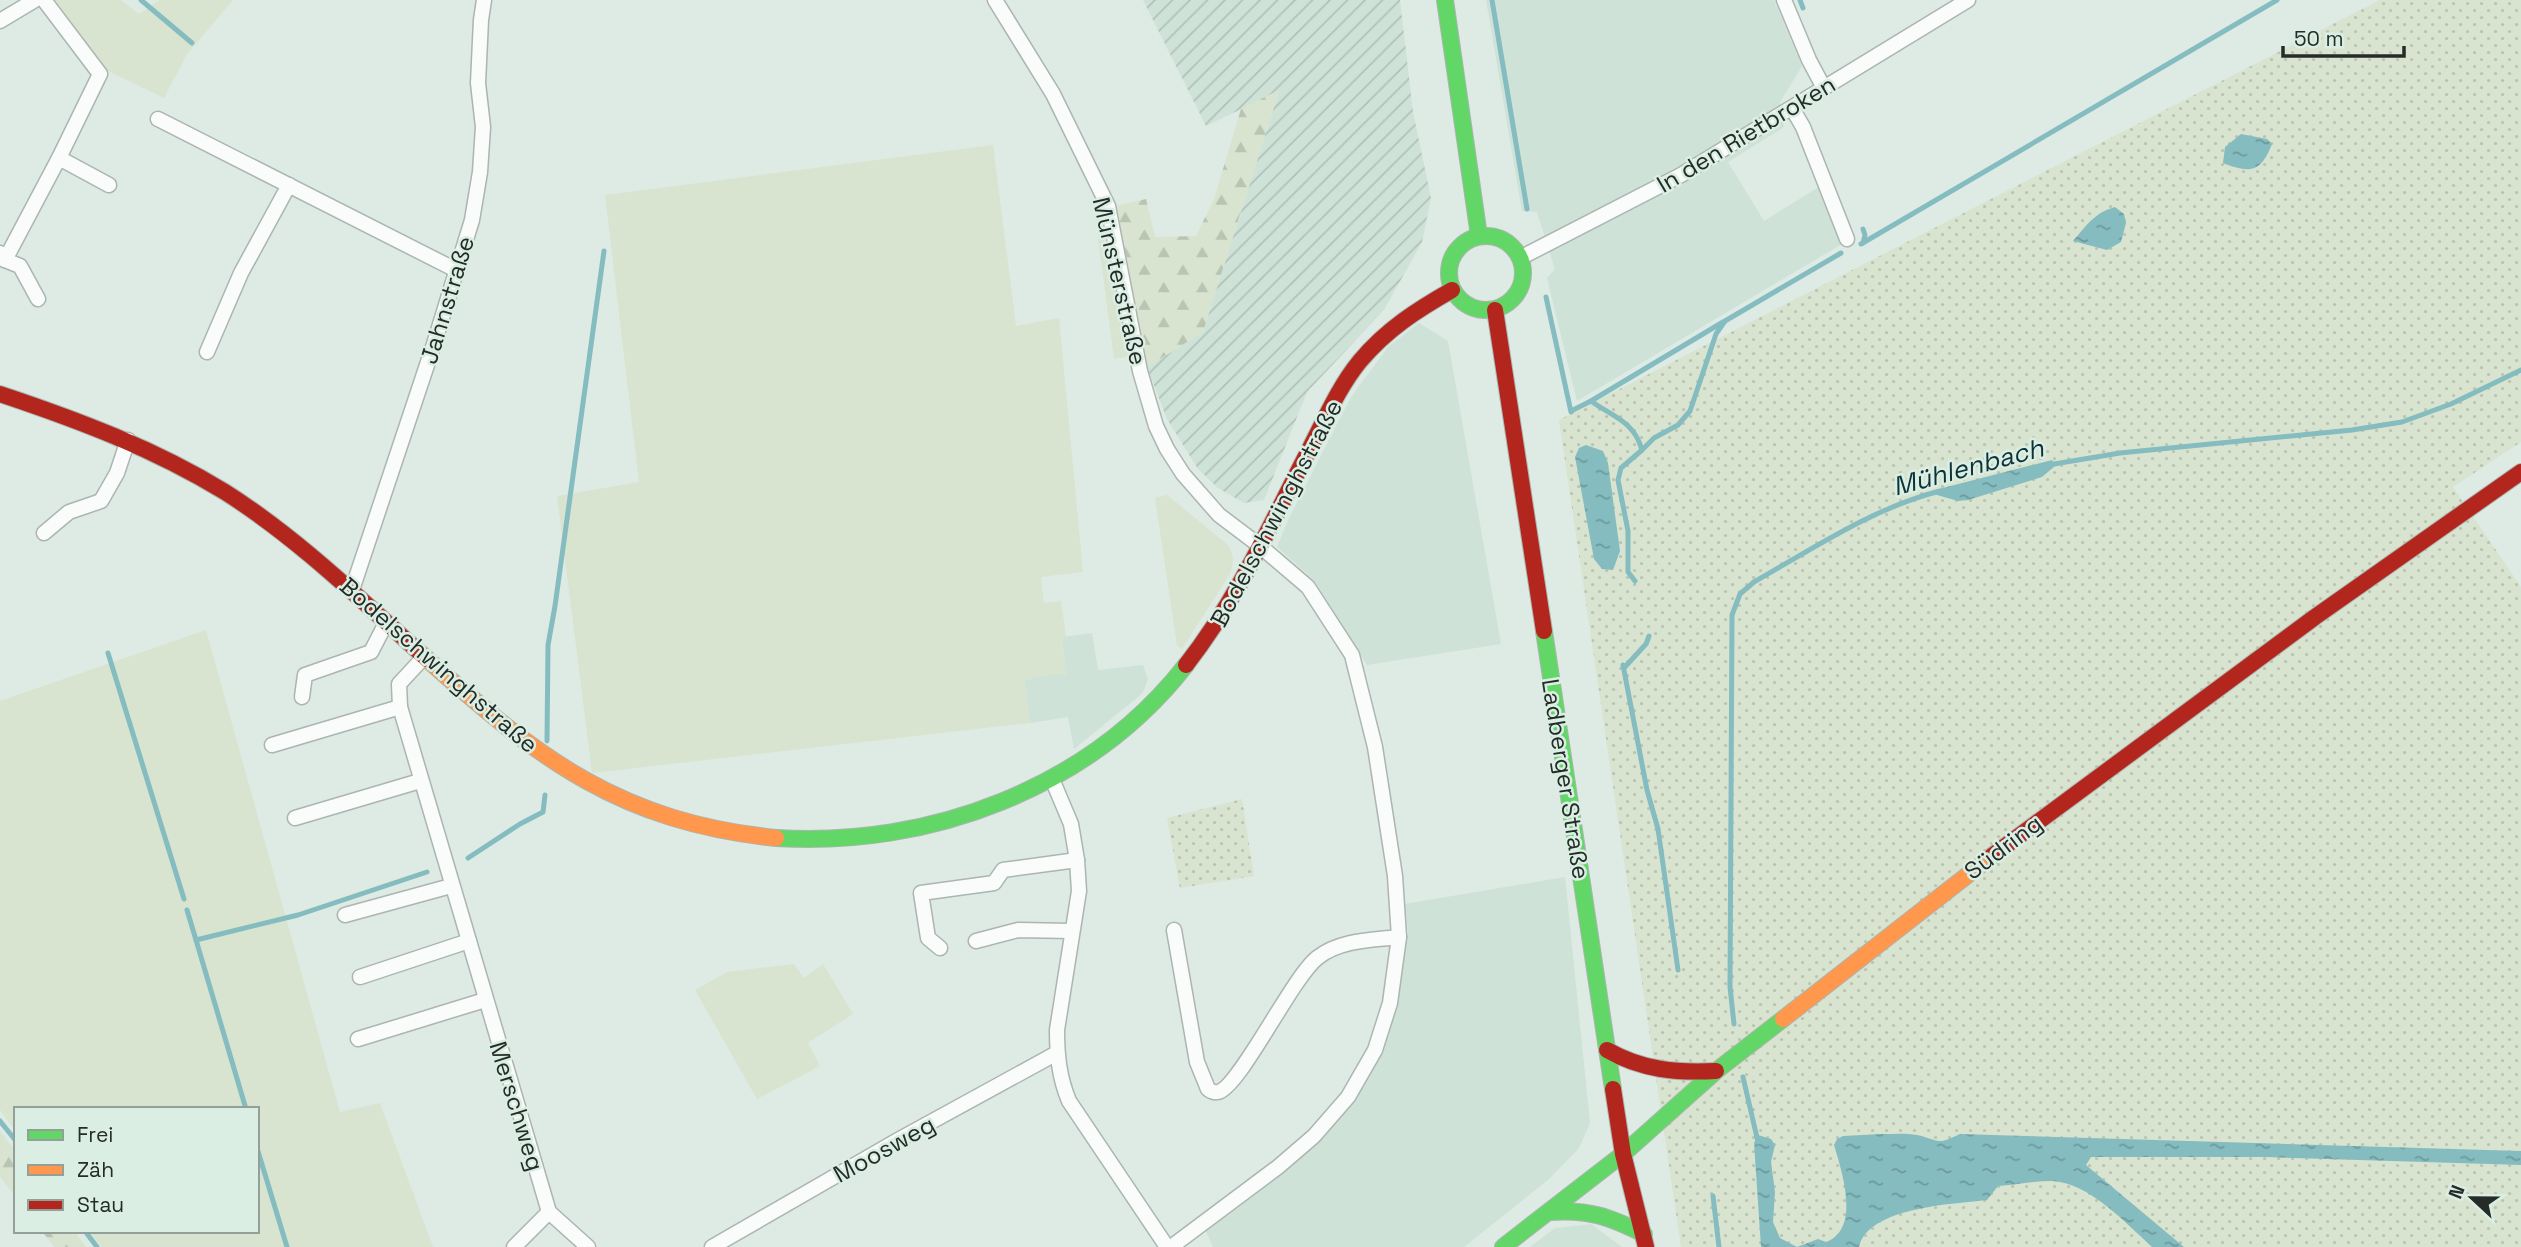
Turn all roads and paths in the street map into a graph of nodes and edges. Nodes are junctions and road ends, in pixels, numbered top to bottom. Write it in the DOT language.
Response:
graph roads {
  1 [pos="35,0"];
  2 [pos="44,0"];
  3 [pos="484,0"];
  4 [pos="995,0"];
  5 [pos="1445,0"];
  6 [pos="1784,0"];
  7 [pos="1968,0"];
  8 [pos="0,21"];
  9 [pos="1824,88"];
  10 [pos="1792,108"];
  11 [pos="158,119"];
  12 [pos="59,159"];
  13 [pos="108,184"];
  14 [pos="289,185"];
  15 [pos="1479,236"];
  16 [pos="1847,239"];
  17 [pos="2,256"];
  18 [pos="1520,258"];
  19 [pos="456,270"];
  20 [pos="1452,290"];
  21 [pos="38,299"];
  22 [pos="1495,310"];
  23 [pos="207,352"];
  24 [pos="0,394"];
  25 [pos="128,440"];
  26 [pos="2521,472"];
  27 [pos="44,533"];
  28 [pos="1260,546"];
  29 [pos="352,590"];
  30 [pos="386,623"];
  31 [pos="424,657"];
  32 [pos="302,697"];
  33 [pos="400,707"];
  34 [pos="272,745"];
  35 [pos="1052,779"];
  36 [pos="420,781"];
  37 [pos="295,818"];
  38 [pos="1077,860"];
  39 [pos="451,886"];
  40 [pos="345,915"];
  41 [pos="1174,930"];
  42 [pos="1072,931"];
  43 [pos="1399,937"];
  44 [pos="469,941"];
  45 [pos="976,941"];
  46 [pos="940,948"];
  47 [pos="360,977"];
  48 [pos="485,1000"];
  49 [pos="358,1039"];
  50 [pos="1607,1050"];
  51 [pos="1057,1053"];
  52 [pos="1716,1071"];
  53 [pos="1623,1154"];
  54 [pos="549,1212"];
  55 [pos="1549,1212"];
  56 [pos="1645,1241"];
  57 [pos="514,1247"];
  58 [pos="588,1247"];
  59 [pos="712,1247"];
  60 [pos="1169,1247"];
  61 [pos="1503,1247"];
  1 -- 8 [label="street"];
  2 -- 12 [label="street"];
  3 -- 19 [label="street, Jahnstraße"];
  4 -- 28 [label="street, Münsterstraße"];
  5 -- 15 [label="main road"];
  6 -- 9 [label="street"];
  7 -- 9 [label="street, In den Rietbroken"];
  9 -- 10 [label="street, In den Rietbroken"];
  10 -- 16 [label="street"];
  10 -- 18 [label="street, In den Rietbroken"];
  11 -- 14 [label="street"];
  12 -- 13 [label="street"];
  12 -- 17 [label="street"];
  14 -- 19 [label="street"];
  14 -- 23 [label="street"];
  15 -- 18 [label="main road"];
  15 -- 20 [label="main road"];
  17 -- 21 [label="street"];
  18 -- 22 [label="main road"];
  19 -- 29 [label="street, Jahnstraße"];
  20 -- 22 [label="main road"];
  20 -- 28 [label="main road, Bodelschwinghstraße"];
  22 -- 50 [label="main road, Ladberger Straße"];
  24 -- 25 [label="main road, Bodelschwinghstraße"];
  25 -- 27 [label="street"];
  25 -- 29 [label="main road, Bodelschwinghstraße"];
  26 -- 52 [label="main road, Südring"];
  28 -- 35 [label="main road, Bodelschwinghstraße"];
  28 -- 43 [label="street, Münsterstraße"];
  29 -- 30 [label="main road, Bodelschwinghstraße"];
  30 -- 31 [label="main road, Bodelschwinghstraße"];
  30 -- 32 [label="street"];
  31 -- 33 [label="street, Merschweg"];
  31 -- 35 [label="main road, Bodelschwinghstraße"];
  33 -- 34 [label="street"];
  33 -- 36 [label="street, Merschweg"];
  35 -- 38 [label="street"];
  36 -- 37 [label="street"];
  36 -- 39 [label="street, Merschweg"];
  38 -- 42 [label="street"];
  38 -- 46 [label="street"];
  39 -- 40 [label="street"];
  39 -- 44 [label="street, Merschweg"];
  41 -- 43 [label="street"];
  42 -- 45 [label="street"];
  42 -- 51 [label="street"];
  43 -- 60 [label="street, Münsterstraße"];
  44 -- 47 [label="street"];
  44 -- 48 [label="street, Merschweg"];
  48 -- 49 [label="street"];
  48 -- 54 [label="street, Merschweg"];
  50 -- 52 [label="main road"];
  50 -- 53 [label="main road, Ladberger Straße"];
  51 -- 59 [label="street, Moosweg"];
  51 -- 60 [label="street"];
  52 -- 53 [label="main road, Südring"];
  53 -- 55 [label="main road, Südring"];
  53 -- 56 [label="main road, Ladberger Straße"];
  54 -- 57 [label="street"];
  54 -- 58 [label="street"];
  55 -- 56 [label="main road"];
  55 -- 61 [label="main road, Südring"];
}
